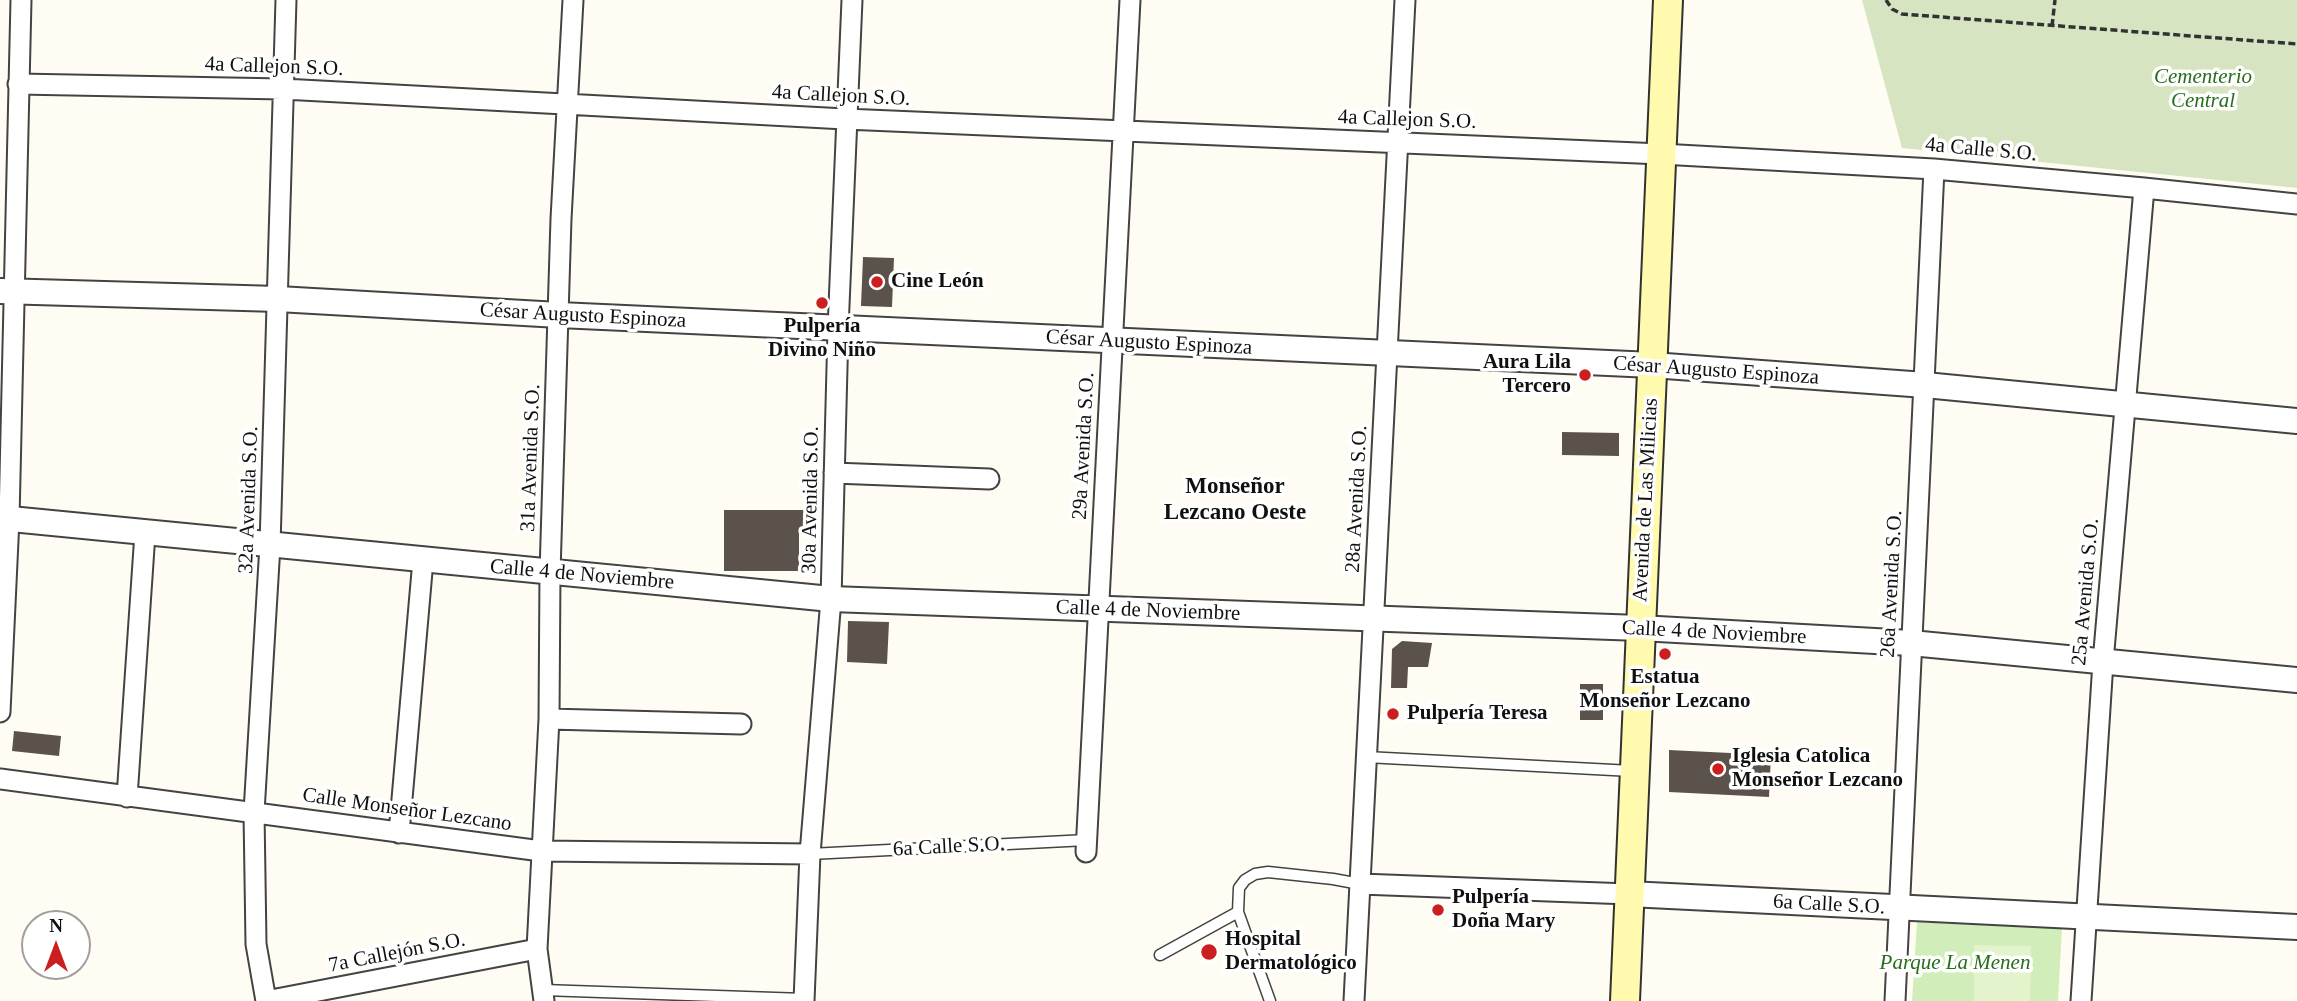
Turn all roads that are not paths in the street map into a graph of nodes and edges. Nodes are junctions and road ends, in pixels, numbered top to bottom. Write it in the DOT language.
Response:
graph roads {
  1 [pos="21,0"];
  2 [pos="286,0"];
  3 [pos="573,0"];
  4 [pos="852,0"];
  5 [pos="1130,0"];
  6 [pos="1405,0"];
  7 [pos="1668,0"];
  8 [pos="18,84"];
  9 [pos="283,89"];
  10 [pos="567,104"];
  11 [pos="845,119"];
  12 [pos="9,120"];
  13 [pos="1123,131"];
  14 [pos="1398,143"];
  15 [pos="1661,154"];
  16 [pos="1934,169"];
  17 [pos="2144,188"];
  18 [pos="2297,204"];
  19 [pos="7,292"];
  20 [pos="278,299"];
  21 [pos="559,315"];
  22 [pos="838,329"];
  23 [pos="1112,341"];
  24 [pos="1387,353"];
  25 [pos="1652,365"];
  26 [pos="1925,385"];
  27 [pos="2126,405"];
  28 [pos="2297,421"];
  29 [pos="834,473"];
  30 [pos="989,479"];
  31 [pos="5,518"];
  32 [pos="145,533"];
  33 [pos="270,545"];
  34 [pos="423,560"];
  35 [pos="550,572"];
  36 [pos="831,599"];
  37 [pos="1099,609"];
  38 [pos="1374,619"];
  39 [pos="1640,628"];
  40 [pos="1911,643"];
  41 [pos="2103,662"];
  42 [pos="2297,680"];
  43 [pos="0,712"];
  44 [pos="549,719"];
  45 [pos="741,724"];
  46 [pos="1366,757"];
  47 [pos="1633,771"];
  48 [pos="0,779"];
  49 [pos="127,797"];
  50 [pos="254,812"];
  51 [pos="399,833"];
  52 [pos="1087,846"];
  53 [pos="541,851"];
  54 [pos="810,854"];
  55 [pos="1360,884"];
  56 [pos="1629,894"];
  57 [pos="1899,908"];
  58 [pos="1238,912"];
  59 [pos="2085,917"];
  60 [pos="2297,928"];
  61 [pos="537,948"];
  62 [pos="1160,956"];
  63 [pos="339,994"];
  64 [pos="544,996"];
  65 [pos="684,998"];
  66 [pos="804,1000"];
  67 [pos="266,1001"];
  68 [pos="1270,1001"];
  69 [pos="1354,1001"];
  70 [pos="1625,1001"];
  71 [pos="1895,1001"];
  72 [pos="2081,1001"];
  1 -- 8 [label="street"];
  2 -- 9 [label="street, 32a Avenida S.O."];
  3 -- 10 [label="street, 31a Avenida S.O."];
  4 -- 11 [label="street, 30a Avenida S.O."];
  5 -- 13 [label="street, 29a Avenida S.O."];
  6 -- 14 [label="street, 28a Avenida S.O."];
  7 -- 15 [label="main road, Avenida de Las Milicias"];
  8 -- 9 [label="street, 4a Callejon S.O."];
  8 -- 12 [label="street"];
  9 -- 10 [label="street, 4a Callejon S.O."];
  9 -- 20 [label="street, 32a Avenida S.O."];
  10 -- 11 [label="street, 4a Callejon S.O."];
  10 -- 21 [label="street, 31a Avenida S.O."];
  11 -- 13 [label="street, 4a Callejon S.O."];
  11 -- 22 [label="street, 30a Avenida S.O."];
  12 -- 19 [label="street"];
  13 -- 14 [label="street, 4a Callejon S.O."];
  13 -- 23 [label="street, 29a Avenida S.O."];
  14 -- 15 [label="street, 4a Callejon S.O."];
  14 -- 24 [label="street, 28a Avenida S.O."];
  15 -- 16 [label="street, 4a Calle S.O."];
  15 -- 25 [label="main road, Avenida de Las Milicias"];
  16 -- 17 [label="street, 4a Calle S.O."];
  16 -- 26 [label="street, 26a Avenida S.O."];
  17 -- 18 [label="street, 4a Calle S.O."];
  17 -- 27 [label="street, 25a Avenida S.O."];
  19 -- 20 [label="street, César Augusto Espinoza"];
  19 -- 31 [label="street"];
  20 -- 21 [label="street, César Augusto Espinoza"];
  20 -- 33 [label="street, 32a Avenida S.O."];
  21 -- 22 [label="street, César Augusto Espinoza"];
  21 -- 35 [label="street, 31a Avenida S.O."];
  22 -- 23 [label="street, César Augusto Espinoza"];
  22 -- 29 [label="street, 30a Avenida S.O."];
  23 -- 24 [label="street, César Augusto Espinoza"];
  23 -- 37 [label="street, 29a Avenida S.O."];
  24 -- 25 [label="street, César Augusto Espinoza"];
  24 -- 38 [label="street, 28a Avenida S.O."];
  25 -- 26 [label="street, César Augusto Espinoza"];
  25 -- 39 [label="main road, Avenida de Las Milicias"];
  26 -- 27 [label="street, César Augusto Espinoza"];
  26 -- 40 [label="street, 26a Avenida S.O."];
  27 -- 28 [label="street, César Augusto Espinoza"];
  27 -- 41 [label="street, 25a Avenida S.O."];
  29 -- 30 [label="street"];
  29 -- 36 [label="street, 30a Avenida S.O."];
  31 -- 32 [label="street, Calle 4 de Noviembre"];
  31 -- 43 [label="street"];
  32 -- 33 [label="street, Calle 4 de Noviembre"];
  32 -- 49 [label="street"];
  33 -- 34 [label="street, Calle 4 de Noviembre"];
  33 -- 50 [label="street, 32a Avenida S.O."];
  34 -- 35 [label="street, Calle 4 de Noviembre"];
  34 -- 51 [label="street"];
  35 -- 36 [label="street, Calle 4 de Noviembre"];
  35 -- 44 [label="street, 31a Avenida S.O."];
  36 -- 37 [label="street, Calle 4 de Noviembre"];
  36 -- 54 [label="street, 30a Avenida S.O."];
  37 -- 38 [label="street, Calle 4 de Noviembre"];
  37 -- 52 [label="street, 29a Avenida S.O."];
  38 -- 39 [label="street, Calle 4 de Noviembre"];
  38 -- 46 [label="street, 28a Avenida S.O."];
  39 -- 40 [label="street, Calle 4 de Noviembre"];
  39 -- 47 [label="main road, Avenida de Las Milicias"];
  40 -- 41 [label="street, Calle 4 de Noviembre"];
  40 -- 57 [label="street, 26a Avenida S.O."];
  41 -- 42 [label="street, Calle 4 de Noviembre"];
  41 -- 59 [label="street, 25a Avenida S.O."];
  44 -- 45 [label="street"];
  44 -- 53 [label="street, 31a Avenida S.O."];
  46 -- 47 [label="lane"];
  46 -- 55 [label="street, 28a Avenida S.O."];
  47 -- 56 [label="main road, Avenida de Las Milicias"];
  48 -- 49 [label="street, Calle Monseñor Lezcano"];
  49 -- 50 [label="street, Calle Monseñor Lezcano"];
  50 -- 51 [label="street, Calle Monseñor Lezcano"];
  50 -- 67 [label="street, 32a Avenida S.O."];
  51 -- 53 [label="street, Calle Monseñor Lezcano"];
  52 -- 54 [label="lane, 6a Calle S.O."];
  53 -- 54 [label="street, Calle Monseñor Lezcano"];
  53 -- 61 [label="street, 31a Avenida S.O."];
  54 -- 66 [label="street, 30a Avenida S.O."];
  55 -- 56 [label="street, 6a Calle S.O."];
  55 -- 58 [label="lane"];
  55 -- 69 [label="street, 28a Avenida S.O."];
  56 -- 57 [label="street, 6a Calle S.O."];
  56 -- 70 [label="main road, Avenida de Las Milicias"];
  57 -- 59 [label="street, 6a Calle S.O."];
  57 -- 71 [label="street, 26a Avenida S.O."];
  58 -- 62 [label="lane"];
  58 -- 68 [label="lane"];
  59 -- 60 [label="street, 6a Calle S.O."];
  59 -- 72 [label="street, 25a Avenida S.O."];
  61 -- 63 [label="street, 7a Callejón S.O."];
  61 -- 64 [label="street, 31a Avenida S.O."];
  63 -- 67 [label="street, 7a Callejón S.O."];
  64 -- 65 [label="lane"];
  65 -- 66 [label="lane"];
}
